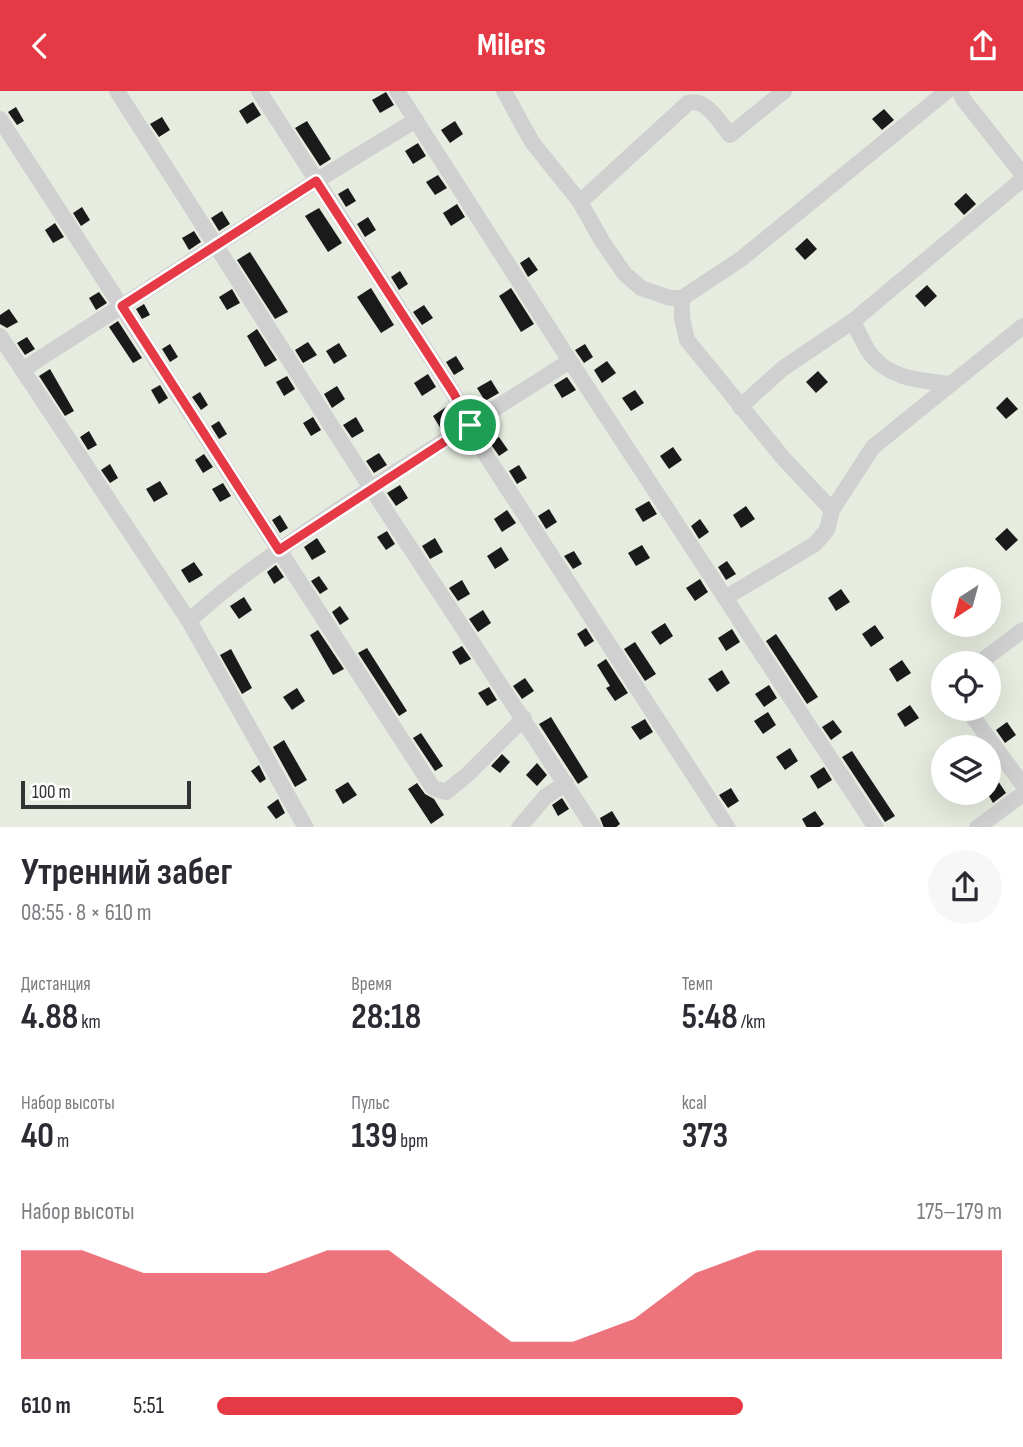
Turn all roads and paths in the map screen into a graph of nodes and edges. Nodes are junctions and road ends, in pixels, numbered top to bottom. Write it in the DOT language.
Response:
graph roads {
  1 [pos="117,91"];
  2 [pos="259,91"];
  3 [pos="397,91"];
  4 [pos="504,91"];
  5 [pos="784,91"];
  6 [pos="947,91"];
  7 [pos="960,91"];
  8 [pos="0,119"];
  9 [pos="416,120"];
  10 [pos="1023,177"];
  11 [pos="316,181"];
  12 [pos="580,202"];
  13 [pos="217,246"];
  14 [pos="682,298"];
  15 [pos="122,306"];
  16 [pos="853,321"];
  17 [pos="1020,335"];
  18 [pos="0,336"];
  19 [pos="570,361"];
  20 [pos="22,370"];
  21 [pos="950,384"];
  22 [pos="740,407"];
  23 [pos="470,425"];
  24 [pos="370,488"];
  25 [pos="832,510"];
  26 [pos="279,550"];
  27 [pos="725,598"];
  28 [pos="188,621"];
  29 [pos="1023,629"];
  30 [pos="995,651"];
  31 [pos="524,718"];
  32 [pos="976,721"];
  33 [pos="566,783"];
  34 [pos="1023,785"];
  35 [pos="1023,794"];
  36 [pos="305,827"];
  37 [pos="520,827"];
  38 [pos="593,827"];
  39 [pos="727,827"];
  40 [pos="875,827"];
  41 [pos="978,827"];
  1 -- 13 [label="street"];
  2 -- 11 [label="street"];
  3 -- 9 [label="street"];
  4 -- 12 [label="street"];
  5 -- 12 [label="street"];
  6 -- 14 [label="street"];
  7 -- 10 [label="street"];
  8 -- 15 [label="street"];
  9 -- 11 [label="street"];
  9 -- 19 [label="street"];
  10 -- 16 [label="street"];
  11 -- 13 [label="street"];
  11 -- 23 [label="street"];
  12 -- 14 [label="street"];
  13 -- 15 [label="street"];
  13 -- 24 [label="street"];
  14 -- 22 [label="street"];
  15 -- 20 [label="street"];
  15 -- 26 [label="street"];
  16 -- 21 [label="street"];
  16 -- 22 [label="street"];
  17 -- 21 [label="street"];
  18 -- 20 [label="street"];
  19 -- 23 [label="street"];
  19 -- 27 [label="street"];
  20 -- 28 [label="street"];
  21 -- 25 [label="street"];
  22 -- 25 [label="street"];
  23 -- 24 [label="street"];
  23 -- 39 [label="street"];
  24 -- 26 [label="street"];
  24 -- 31 [label="street"];
  25 -- 27 [label="street"];
  26 -- 28 [label="street"];
  26 -- 31 [label="street"];
  27 -- 40 [label="street"];
  28 -- 36 [label="street"];
  29 -- 30 [label="street"];
  31 -- 33 [label="street"];
  32 -- 34 [label="street"];
  33 -- 37 [label="street"];
  33 -- 38 [label="street"];
  35 -- 41 [label="street"];
}
